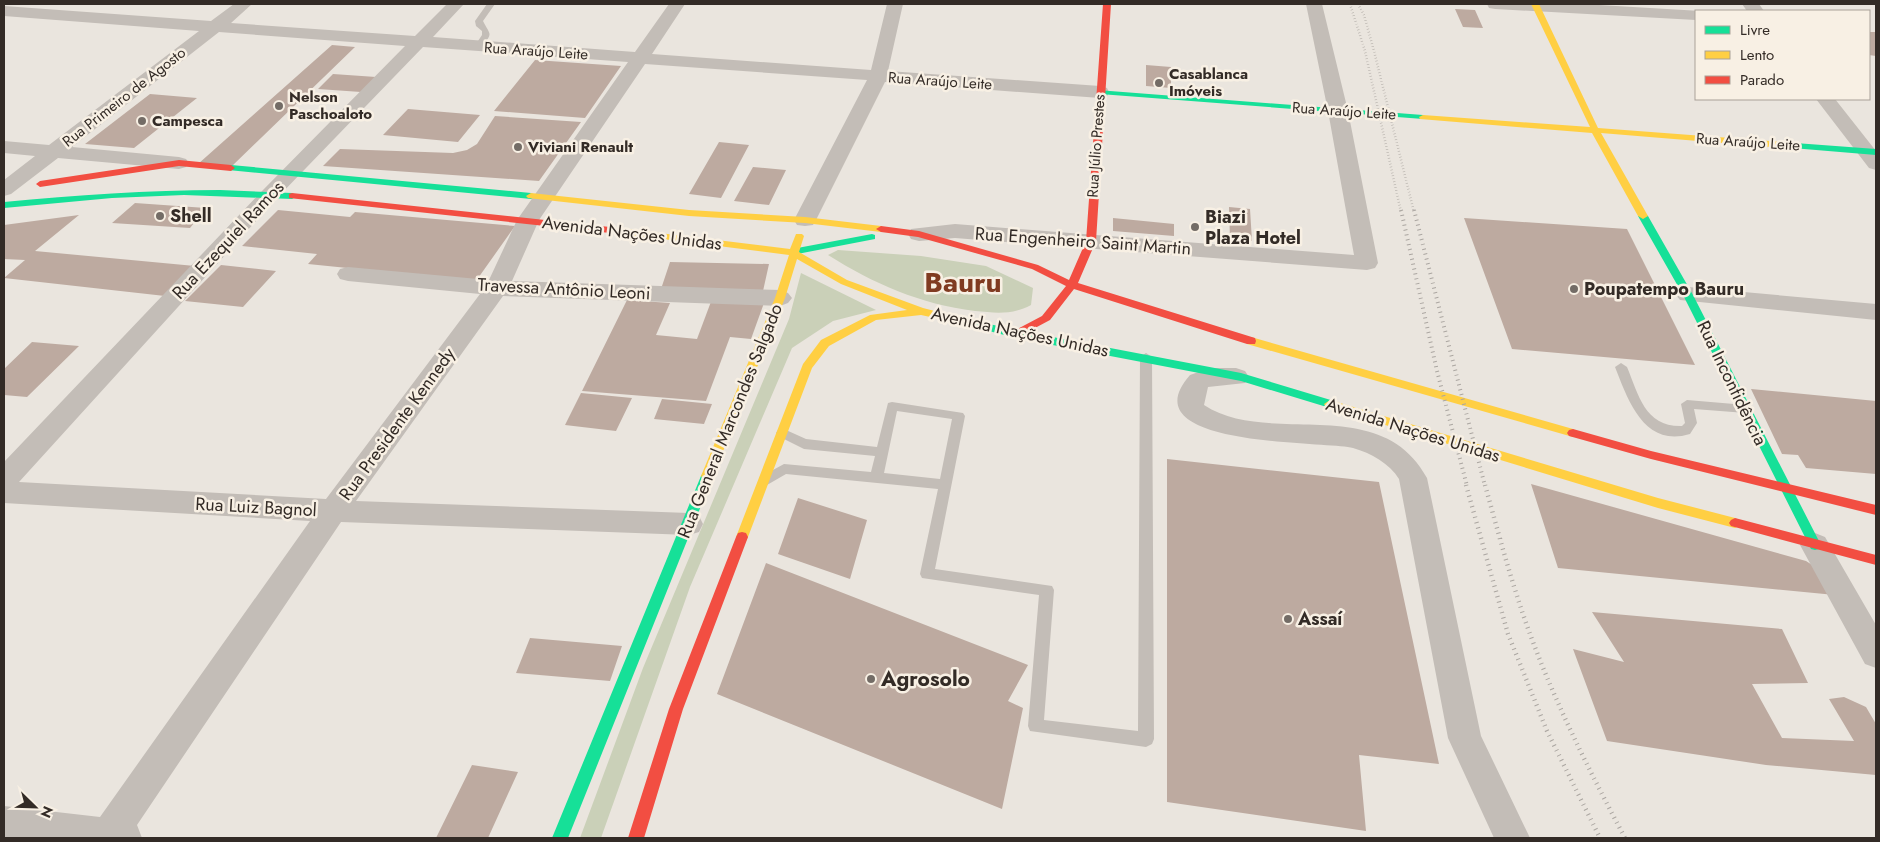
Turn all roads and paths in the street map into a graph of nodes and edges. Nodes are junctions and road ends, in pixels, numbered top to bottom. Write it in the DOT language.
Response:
graph roads {
  1 [pos="244,4"];
  2 [pos="456,4"];
  3 [pos="491,4"];
  4 [pos="677,4"];
  5 [pos="895,4"];
  6 [pos="1107,4"];
  7 [pos="1314,4"];
  8 [pos="1495,4"];
  9 [pos="1536,5"];
  10 [pos="12,11"];
  11 [pos="1695,16"];
  12 [pos="216,26"];
  13 [pos="420,41"];
  14 [pos="478,46"];
  15 [pos="639,58"];
  16 [pos="878,77"];
  17 [pos="1100,92"];
  18 [pos="1826,100"];
  19 [pos="1338,111"];
  20 [pos="1595,130"];
  21 [pos="4,148"];
  22 [pos="54,152"];
  23 [pos="1873,155"];
  24 [pos="179,164"];
  25 [pos="290,173"];
  26 [pos="4,194"];
  27 [pos="270,194"];
  28 [pos="545,197"];
  29 [pos="528,220"];
  30 [pos="805,220"];
  31 [pos="919,234"];
  32 [pos="1091,240"];
  33 [pos="792,252"];
  34 [pos="348,274"];
  35 [pos="1072,286"];
  36 [pos="496,288"];
  37 [pos="1688,295"];
  38 [pos="780,298"];
  39 [pos="920,312"];
  40 [pos="1876,312"];
  41 [pos="1016,334"];
  42 [pos="1146,357"];
  43 [pos="1188,366"];
  44 [pos="1621,367"];
  45 [pos="1241,377"];
  46 [pos="1746,409"];
  47 [pos="782,433"];
  48 [pos="882,452"];
  49 [pos="877,477"];
  50 [pos="4,480"];
  51 [pos="763,482"];
  52 [pos="944,484"];
  53 [pos="1784,488"];
  54 [pos="4,492"];
  55 [pos="1876,510"];
  56 [pos="333,511"];
  57 [pos="689,524"];
  58 [pos="1815,545"];
  59 [pos="1876,560"];
  60 [pos="1876,654"];
  61 [pos="4,824"];
  62 [pos="114,837"];
  63 [pos="560,838"];
  64 [pos="636,838"];
  65 [pos="1502,838"];
  66 [pos="1512,838"];
  1 -- 12 [label="street, Rua Primeiro de Agosto"];
  2 -- 13 [label="street, Rua Ezequiel Ramos"];
  3 -- 14 [label="lane"];
  4 -- 15 [label="street, Rua Presidente Kennedy"];
  5 -- 16 [label="street, Rua General Marcondes Salgado"];
  6 -- 17 [label="main road, Rua Júlio Prestes"];
  7 -- 19 [label="street"];
  8 -- 9 [label="street"];
  9 -- 11 [label="street"];
  9 -- 20 [label="main road, Rua Inconfidência"];
  10 -- 12 [label="street, Rua Araújo Leite"];
  12 -- 13 [label="street, Rua Araújo Leite"];
  12 -- 22 [label="street, Rua Primeiro de Agosto"];
  13 -- 14 [label="street, Rua Araújo Leite"];
  13 -- 25 [label="street, Rua Ezequiel Ramos"];
  14 -- 15 [label="street, Rua Araújo Leite"];
  15 -- 16 [label="street, Rua Araújo Leite"];
  15 -- 28 [label="street, Rua Presidente Kennedy"];
  16 -- 17 [label="street, Rua Araújo Leite"];
  16 -- 30 [label="street, Rua General Marcondes Salgado"];
  17 -- 19 [label="main road, Rua Araújo Leite"];
  17 -- 32 [label="main road, Rua Júlio Prestes"];
  18 -- 23 [label="street"];
  19 -- 20 [label="main road, Rua Araújo Leite"];
  19 -- 32 [label="street, Rua Engenheiro Saint Martin"];
  20 -- 23 [label="main road, Rua Araújo Leite"];
  20 -- 37 [label="main road, Rua Inconfidência"];
  21 -- 22 [label="street"];
  22 -- 24 [label="street"];
  22 -- 26 [label="street, Rua Primeiro de Agosto"];
  24 -- 25 [label="main road, Avenida Nações Unidas"];
  24 -- 26 [label="main road, Avenida Nações Unidas"];
  25 -- 27 [label="street, Rua Ezequiel Ramos"];
  25 -- 28 [label="main road, Avenida Nações Unidas"];
  26 -- 27 [label="main road, Avenida Nações Unidas"];
  27 -- 29 [label="main road, Avenida Nações Unidas"];
  27 -- 50 [label="street, Rua Ezequiel Ramos"];
  28 -- 29 [label="street, Rua Presidente Kennedy"];
  28 -- 30 [label="main road, Avenida Nações Unidas"];
  29 -- 33 [label="main road, Avenida Nações Unidas"];
  29 -- 36 [label="street, Rua Presidente Kennedy"];
  30 -- 31 [label="main road, Avenida Nações Unidas"];
  30 -- 33 [label="main road, Rua General Marcondes Salgado"];
  31 -- 32 [label="street, Rua Engenheiro Saint Martin"];
  31 -- 33 [label="main road"];
  31 -- 35 [label="main road, Avenida Nações Unidas"];
  32 -- 35 [label="main road, Rua Júlio Prestes"];
  33 -- 38 [label="main road, Rua General Marcondes Salgado"];
  33 -- 39 [label="main road, Avenida Nações Unidas"];
  34 -- 36 [label="street, Travessa Antônio Leoni"];
  35 -- 41 [label="main road, Rua Júlio Prestes"];
  35 -- 53 [label="main road, Avenida Nações Unidas"];
  36 -- 38 [label="street, Travessa Antônio Leoni"];
  36 -- 56 [label="street, Rua Presidente Kennedy"];
  37 -- 40 [label="street"];
  37 -- 46 [label="main road, Rua Inconfidência"];
  38 -- 57 [label="main road, Rua General Marcondes Salgado"];
  39 -- 41 [label="main road, Avenida Nações Unidas"];
  39 -- 47 [label="main road"];
  41 -- 42 [label="main road, Avenida Nações Unidas"];
  42 -- 43 [label="main road, Avenida Nações Unidas"];
  42 -- 52 [label="lane"];
  43 -- 45 [label="main road, Avenida Nações Unidas"];
  43 -- 65 [label="street"];
  44 -- 46 [label="lane"];
  45 -- 58 [label="main road, Avenida Nações Unidas"];
  45 -- 66 [label="street"];
  46 -- 53 [label="main road, Rua Inconfidência"];
  47 -- 48 [label="lane"];
  47 -- 51 [label="main road"];
  48 -- 49 [label="lane"];
  48 -- 52 [label="lane"];
  49 -- 51 [label="lane"];
  49 -- 52 [label="lane"];
  51 -- 64 [label="main road"];
  53 -- 55 [label="main road, Avenida Nações Unidas"];
  53 -- 58 [label="main road, Rua Inconfidência"];
  54 -- 56 [label="street, Rua Luiz Bagnol"];
  56 -- 57 [label="street, Rua Luiz Bagnol"];
  56 -- 62 [label="street, Rua Presidente Kennedy"];
  57 -- 63 [label="main road, Rua General Marcondes Salgado"];
  58 -- 59 [label="main road, Avenida Nações Unidas"];
  58 -- 60 [label="street, Rua Inconfidência"];
  61 -- 62 [label="street"];
}
